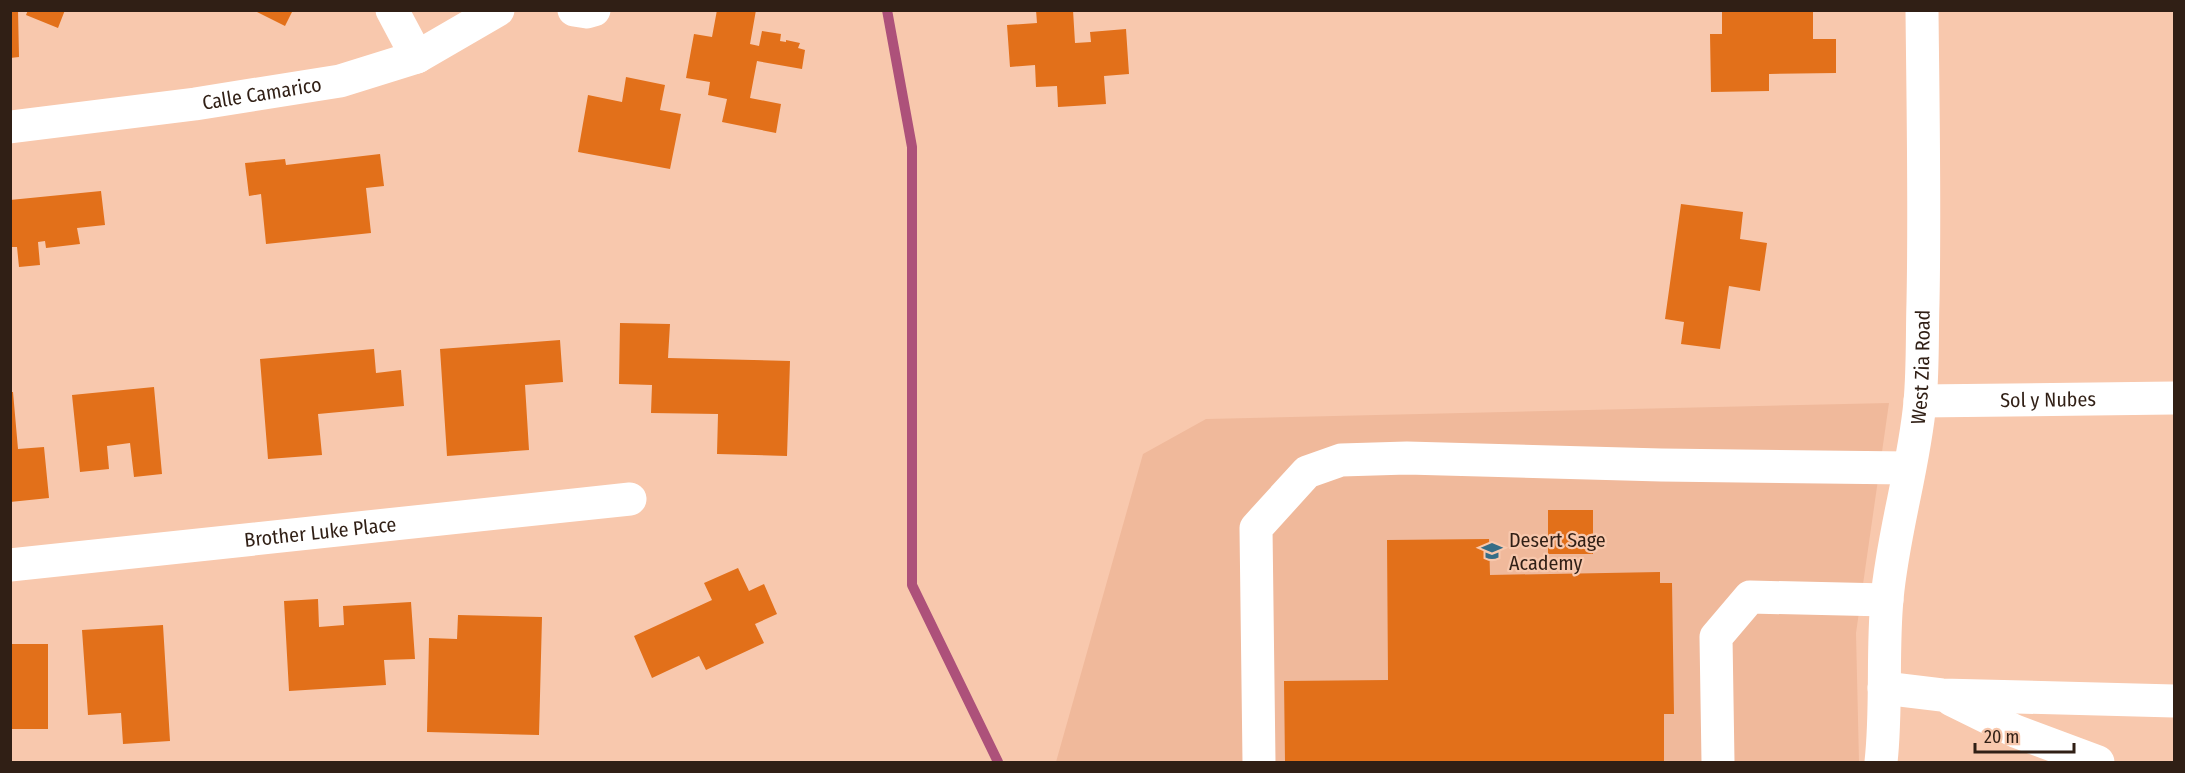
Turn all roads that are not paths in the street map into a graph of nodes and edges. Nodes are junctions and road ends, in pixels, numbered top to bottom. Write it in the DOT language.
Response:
graph roads {
  1 [pos="392,10"];
  2 [pos="498,10"];
  3 [pos="574,10"];
  4 [pos="594,10"];
  5 [pos="1922,10"];
  6 [pos="417,57"];
  7 [pos="10,127"];
  8 [pos="2175,398"];
  9 [pos="1920,401"];
  10 [pos="1909,468"];
  11 [pos="630,499"];
  12 [pos="10,565"];
  13 [pos="1887,600"];
  14 [pos="1884,688"];
  15 [pos="1942,695"];
  16 [pos="2175,701"];
  17 [pos="1885,723"];
  18 [pos="1259,762"];
  19 [pos="1718,762"];
  20 [pos="1881,762"];
  21 [pos="1900,762"];
  22 [pos="2098,762"];
  1 -- 6 [label="street"];
  2 -- 6 [label="street, Calle Camarico"];
  3 -- 4 [label="street"];
  5 -- 9 [label="street, West Zia Road"];
  6 -- 7 [label="street, Calle Camarico"];
  8 -- 9 [label="street, Sol y Nubes"];
  9 -- 10 [label="street, West Zia Road"];
  10 -- 13 [label="street, West Zia Road"];
  10 -- 18 [label="street"];
  11 -- 12 [label="street, Brother Luke Place"];
  13 -- 14 [label="street, West Zia Road"];
  13 -- 19 [label="street"];
  14 -- 15 [label="street"];
  14 -- 17 [label="street, West Zia Road"];
  15 -- 16 [label="street"];
  15 -- 22 [label="street"];
  17 -- 20 [label="street, West Zia Road"];
  17 -- 21 [label="street, West Zia Road"];
}
